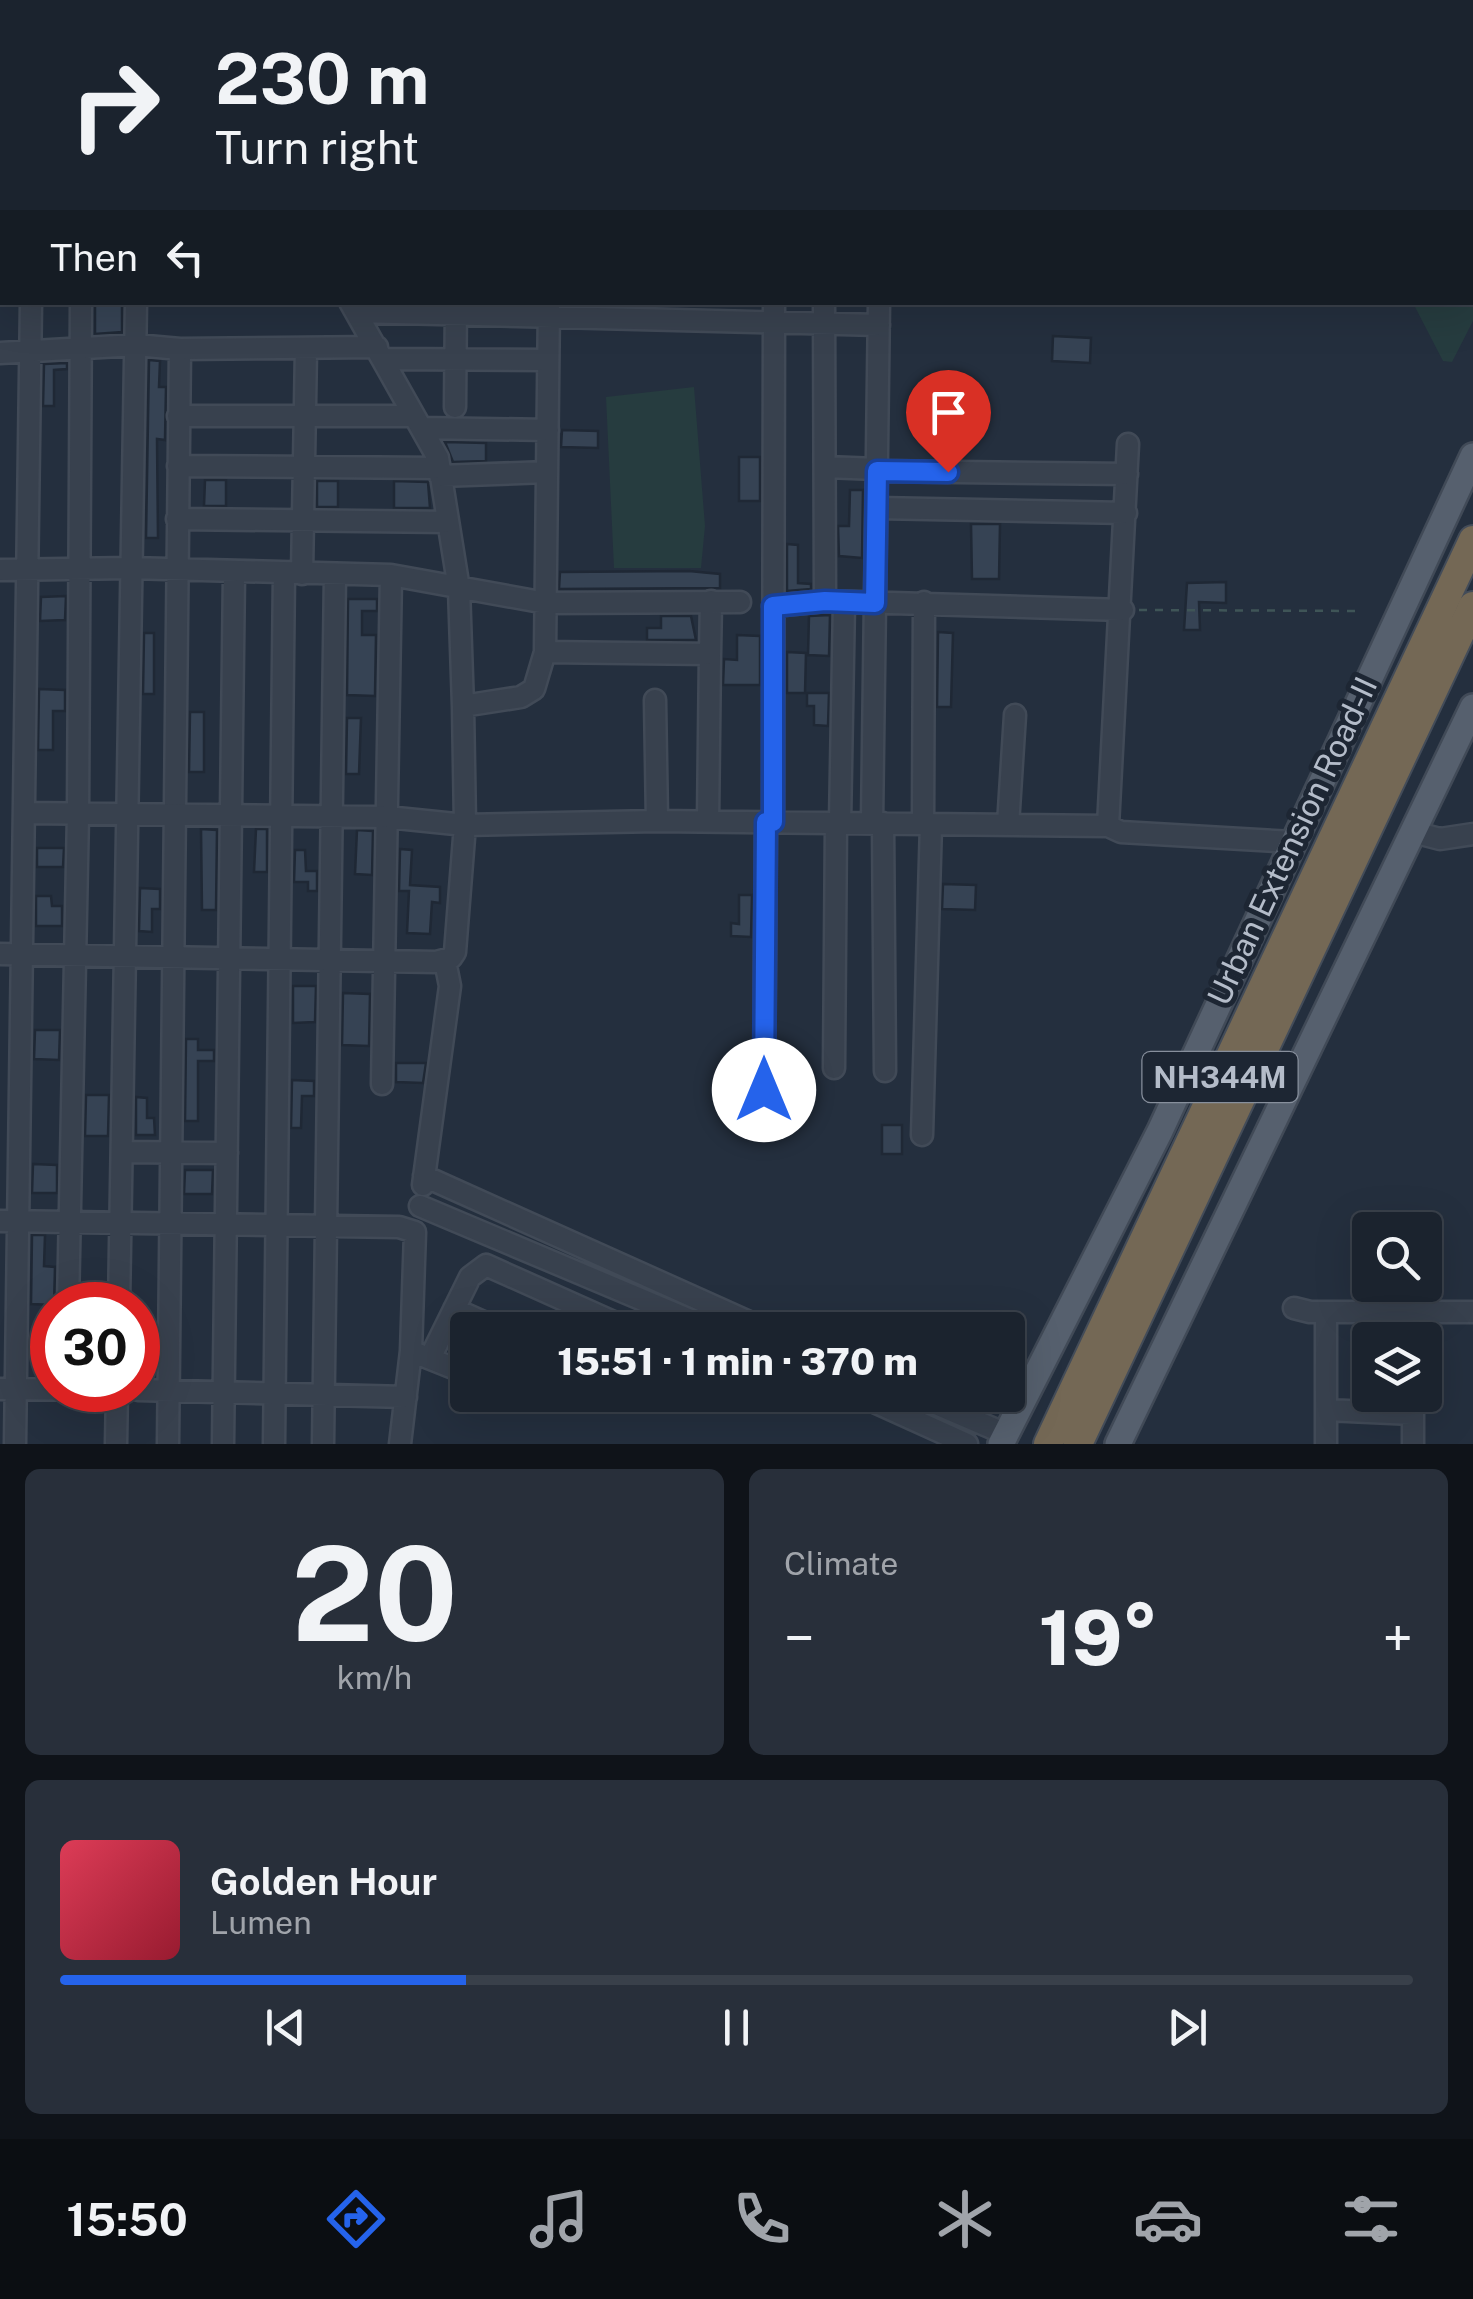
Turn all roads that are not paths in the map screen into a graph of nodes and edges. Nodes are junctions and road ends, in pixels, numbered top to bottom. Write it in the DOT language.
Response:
graph roads {
  1 [pos="30,305"];
  2 [pos="81,305"];
  3 [pos="136,305"];
  4 [pos="879,305"];
  5 [pos="353,307"];
  6 [pos="456,308"];
  7 [pos="549,309"];
  8 [pos="634,310"];
  9 [pos="698,311"];
  10 [pos="774,312"];
  11 [pos="824,313"];
  12 [pos="879,325"];
  13 [pos="136,345"];
  14 [pos="30,348"];
  15 [pos="306,348"];
  16 [pos="180,349"];
  17 [pos="81,350"];
  18 [pos="0,353"];
  19 [pos="381,353"];
  20 [pos="455,359"];
  21 [pos="548,360"];
  22 [pos="455,407"];
  23 [pos="304,414"];
  24 [pos="178,416"];
  25 [pos="418,422"];
  26 [pos="548,430"];
  27 [pos="1128,444"];
  28 [pos="1473,456"];
  29 [pos="178,466"];
  30 [pos="303,466"];
  31 [pos="826,467"];
  32 [pos="877,470"];
  33 [pos="440,472"];
  34 [pos="547,472"];
  35 [pos="1127,474"];
  36 [pos="877,508"];
  37 [pos="1126,513"];
  38 [pos="178,519"];
  39 [pos="303,519"];
  40 [pos="448,522"];
  41 [pos="1473,540"];
  42 [pos="130,568"];
  43 [pos="0,570"];
  44 [pos="29,570"];
  45 [pos="80,571"];
  46 [pos="177,572"];
  47 [pos="234,573"];
  48 [pos="293,574"];
  49 [pos="335,574"];
  50 [pos="391,575"];
  51 [pos="459,589"];
  52 [pos="712,601"];
  53 [pos="740,602"];
  54 [pos="834,602"];
  55 [pos="924,602"];
  56 [pos="546,603"];
  57 [pos="875,603"];
  58 [pos="773,606"];
  59 [pos="1473,606"];
  60 [pos="1123,610"];
  61 [pos="545,652"];
  62 [pos="710,654"];
  63 [pos="655,700"];
  64 [pos="463,706"];
  65 [pos="1473,707"];
  66 [pos="1015,715"];
  67 [pos="26,814"];
  68 [pos="78,814"];
  69 [pos="128,815"];
  70 [pos="176,815"];
  71 [pos="231,816"];
  72 [pos="281,816"];
  73 [pos="332,817"];
  74 [pos="387,818"];
  75 [pos="657,820"];
  76 [pos="708,821"];
  77 [pos="769,822"];
  78 [pos="838,823"];
  79 [pos="877,823"];
  80 [pos="927,824"];
  81 [pos="465,825"];
  82 [pos="1008,825"];
  83 [pos="1108,826"];
  84 [pos="1412,832"];
  85 [pos="1473,834"];
  86 [pos="1292,842"];
  87 [pos="0,954"];
  88 [pos="23,954"];
  89 [pos="124,954"];
  90 [pos="75,955"];
  91 [pos="176,959"];
  92 [pos="229,960"];
  93 [pos="279,961"];
  94 [pos="330,961"];
  95 [pos="384,961"];
  96 [pos="445,961"];
  97 [pos="834,1068"];
  98 [pos="885,1070"];
  99 [pos="382,1084"];
  100 [pos="764,1090"];
  101 [pos="922,1135"];
  102 [pos="122,1152"];
  103 [pos="170,1153"];
  104 [pos="227,1153"];
  105 [pos="424,1176"];
  106 [pos="420,1206"];
  107 [pos="9,1221"];
  108 [pos="68,1222"];
  109 [pos="168,1223"];
  110 [pos="120,1224"];
  111 [pos="226,1225"];
  112 [pos="276,1226"];
  113 [pos="326,1226"];
  114 [pos="415,1232"];
  115 [pos="68,1282"];
  116 [pos="119,1282"];
  117 [pos="655,1303"];
  118 [pos="1294,1308"];
  119 [pos="454,1309"];
  120 [pos="461,1312"];
  121 [pos="591,1312"];
  122 [pos="651,1312"];
  123 [pos="675,1312"];
  124 [pos="727,1312"];
  125 [pos="1326,1312"];
  126 [pos="1413,1312"];
  127 [pos="1473,1312"];
  128 [pos="1413,1322"];
  129 [pos="421,1354"];
  130 [pos="450,1366"];
  131 [pos="8,1390"];
  132 [pos="160,1392"];
  133 [pos="166,1393"];
  134 [pos="224,1394"];
  135 [pos="274,1395"];
  136 [pos="324,1396"];
  137 [pos="406,1397"];
  138 [pos="1352,1409"];
  139 [pos="1326,1410"];
  140 [pos="115,1412"];
  141 [pos="897,1412"];
  142 [pos="950,1412"];
  143 [pos="1413,1412"];
  144 [pos="1004,1439"];
  145 [pos="15,1444"];
  146 [pos="116,1444"];
  147 [pos="168,1444"];
  148 [pos="223,1444"];
  149 [pos="274,1444"];
  150 [pos="324,1444"];
  151 [pos="400,1444"];
  152 [pos="968,1444"];
  153 [pos="1048,1444"];
  154 [pos="1078,1444"];
  155 [pos="1118,1444"];
  156 [pos="1326,1444"];
  157 [pos="1412,1444"];
  1 -- 14 [label="street"];
  2 -- 17 [label="street"];
  3 -- 13 [label="street"];
  4 -- 12 [label="street"];
  5 -- 6 [label="street"];
  5 -- 19 [label="street"];
  6 -- 7 [label="street"];
  6 -- 20 [label="street"];
  7 -- 8 [label="street"];
  7 -- 21 [label="street"];
  8 -- 9 [label="street"];
  9 -- 10 [label="street"];
  10 -- 11 [label="street"];
  10 -- 58 [label="street"];
  11 -- 12 [label="street"];
  11 -- 31 [label="street"];
  12 -- 32 [label="street"];
  13 -- 16 [label="street"];
  13 -- 17 [label="street"];
  13 -- 42 [label="street"];
  14 -- 17 [label="street"];
  14 -- 18 [label="street"];
  14 -- 44 [label="street"];
  15 -- 16 [label="street"];
  15 -- 19 [label="street"];
  15 -- 23 [label="street"];
  16 -- 24 [label="street"];
  17 -- 45 [label="street"];
  19 -- 20 [label="street"];
  19 -- 25 [label="street"];
  20 -- 21 [label="street"];
  20 -- 22 [label="street"];
  21 -- 26 [label="street"];
  23 -- 24 [label="street"];
  23 -- 25 [label="street"];
  23 -- 30 [label="street"];
  24 -- 29 [label="street"];
  25 -- 26 [label="street"];
  25 -- 33 [label="street"];
  26 -- 34 [label="street"];
  27 -- 35 [label="street"];
  28 -- 86 [label="main road"];
  29 -- 30 [label="street"];
  29 -- 38 [label="street"];
  30 -- 33 [label="street"];
  30 -- 39 [label="street"];
  31 -- 32 [label="street"];
  31 -- 54 [label="street"];
  32 -- 35 [label="street"];
  32 -- 36 [label="street"];
  33 -- 34 [label="street"];
  33 -- 40 [label="street"];
  34 -- 56 [label="street"];
  35 -- 37 [label="street"];
  36 -- 37 [label="street"];
  36 -- 57 [label="street"];
  37 -- 60 [label="street"];
  38 -- 39 [label="street"];
  38 -- 46 [label="street"];
  39 -- 40 [label="street"];
  39 -- 48 [label="street"];
  40 -- 51 [label="street"];
  41 -- 153 [label="highway, Urban Extension Road-II / NH344M"];
  42 -- 45 [label="street"];
  42 -- 46 [label="street"];
  42 -- 69 [label="street"];
  43 -- 44 [label="street"];
  44 -- 45 [label="street"];
  44 -- 67 [label="street"];
  45 -- 68 [label="street"];
  46 -- 47 [label="street"];
  46 -- 70 [label="street"];
  47 -- 48 [label="street"];
  47 -- 71 [label="street"];
  48 -- 49 [label="street"];
  48 -- 72 [label="street"];
  49 -- 50 [label="street"];
  49 -- 73 [label="street"];
  50 -- 51 [label="street"];
  50 -- 74 [label="street"];
  51 -- 56 [label="street"];
  51 -- 64 [label="street"];
  52 -- 53 [label="street"];
  52 -- 56 [label="street"];
  52 -- 62 [label="street"];
  54 -- 57 [label="street"];
  54 -- 58 [label="street"];
  54 -- 78 [label="street"];
  55 -- 57 [label="street"];
  55 -- 60 [label="street"];
  55 -- 80 [label="street"];
  56 -- 61 [label="street"];
  57 -- 79 [label="street"];
  58 -- 77 [label="street"];
  59 -- 154 [label="highway, Urban Extension Road-II / NH344M"];
  60 -- 83 [label="street"];
  61 -- 62 [label="street"];
  61 -- 64 [label="street"];
  62 -- 76 [label="street"];
  63 -- 75 [label="street"];
  64 -- 81 [label="street"];
  65 -- 84 [label="main road"];
  66 -- 82 [label="street"];
  67 -- 68 [label="street"];
  67 -- 88 [label="street"];
  68 -- 69 [label="street"];
  68 -- 90 [label="street"];
  69 -- 70 [label="street"];
  69 -- 89 [label="street"];
  70 -- 71 [label="street"];
  70 -- 91 [label="street"];
  71 -- 72 [label="street"];
  71 -- 92 [label="street"];
  72 -- 73 [label="street"];
  72 -- 93 [label="street"];
  73 -- 74 [label="street"];
  73 -- 94 [label="street"];
  74 -- 81 [label="street"];
  74 -- 95 [label="street"];
  75 -- 76 [label="street"];
  75 -- 81 [label="street"];
  76 -- 77 [label="street"];
  77 -- 78 [label="street"];
  77 -- 100 [label="street"];
  78 -- 79 [label="street"];
  78 -- 97 [label="street"];
  79 -- 80 [label="street"];
  79 -- 98 [label="street"];
  80 -- 82 [label="street"];
  80 -- 101 [label="street"];
  81 -- 96 [label="street"];
  82 -- 83 [label="street"];
  83 -- 86 [label="street"];
  84 -- 85 [label="street"];
  84 -- 155 [label="main road"];
  86 -- 144 [label="main road"];
  87 -- 88 [label="street"];
  88 -- 90 [label="street"];
  88 -- 107 [label="street"];
  89 -- 90 [label="street"];
  89 -- 91 [label="street"];
  89 -- 102 [label="street"];
  90 -- 108 [label="street"];
  91 -- 92 [label="street"];
  91 -- 103 [label="street"];
  92 -- 93 [label="street"];
  92 -- 104 [label="street"];
  93 -- 94 [label="street"];
  93 -- 112 [label="street"];
  94 -- 95 [label="street"];
  94 -- 113 [label="street"];
  95 -- 96 [label="street"];
  95 -- 99 [label="street"];
  96 -- 105 [label="street"];
  102 -- 103 [label="street"];
  102 -- 110 [label="street"];
  103 -- 104 [label="street"];
  103 -- 109 [label="street"];
  104 -- 111 [label="street"];
  105 -- 106 [label="street"];
  105 -- 124 [label="street"];
  106 -- 114 [label="street"];
  106 -- 117 [label="street"];
  107 -- 108 [label="street"];
  107 -- 131 [label="street"];
  108 -- 110 [label="street"];
  108 -- 115 [label="street"];
  109 -- 110 [label="street"];
  109 -- 111 [label="street"];
  109 -- 133 [label="street"];
  110 -- 116 [label="street"];
  111 -- 112 [label="street"];
  111 -- 134 [label="street"];
  112 -- 113 [label="street"];
  112 -- 135 [label="street"];
  113 -- 114 [label="street"];
  113 -- 136 [label="street"];
  114 -- 129 [label="street"];
  117 -- 122 [label="street"];
  117 -- 123 [label="street"];
  118 -- 125 [label="street"];
  119 -- 120 [label="street"];
  119 -- 121 [label="street"];
  119 -- 129 [label="street"];
  125 -- 126 [label="street"];
  125 -- 139 [label="street"];
  126 -- 127 [label="street"];
  126 -- 128 [label="street"];
  129 -- 130 [label="street"];
  129 -- 137 [label="street"];
  131 -- 145 [label="street"];
  132 -- 133 [label="street"];
  133 -- 134 [label="street"];
  133 -- 147 [label="street"];
  134 -- 135 [label="street"];
  134 -- 148 [label="street"];
  135 -- 136 [label="street"];
  135 -- 149 [label="street"];
  136 -- 137 [label="street"];
  136 -- 150 [label="street"];
  137 -- 151 [label="street"];
  138 -- 139 [label="street"];
  139 -- 156 [label="street"];
  140 -- 146 [label="street"];
  141 -- 152 [label="street"];
  142 -- 144 [label="street"];
  143 -- 157 [label="street"];
}
